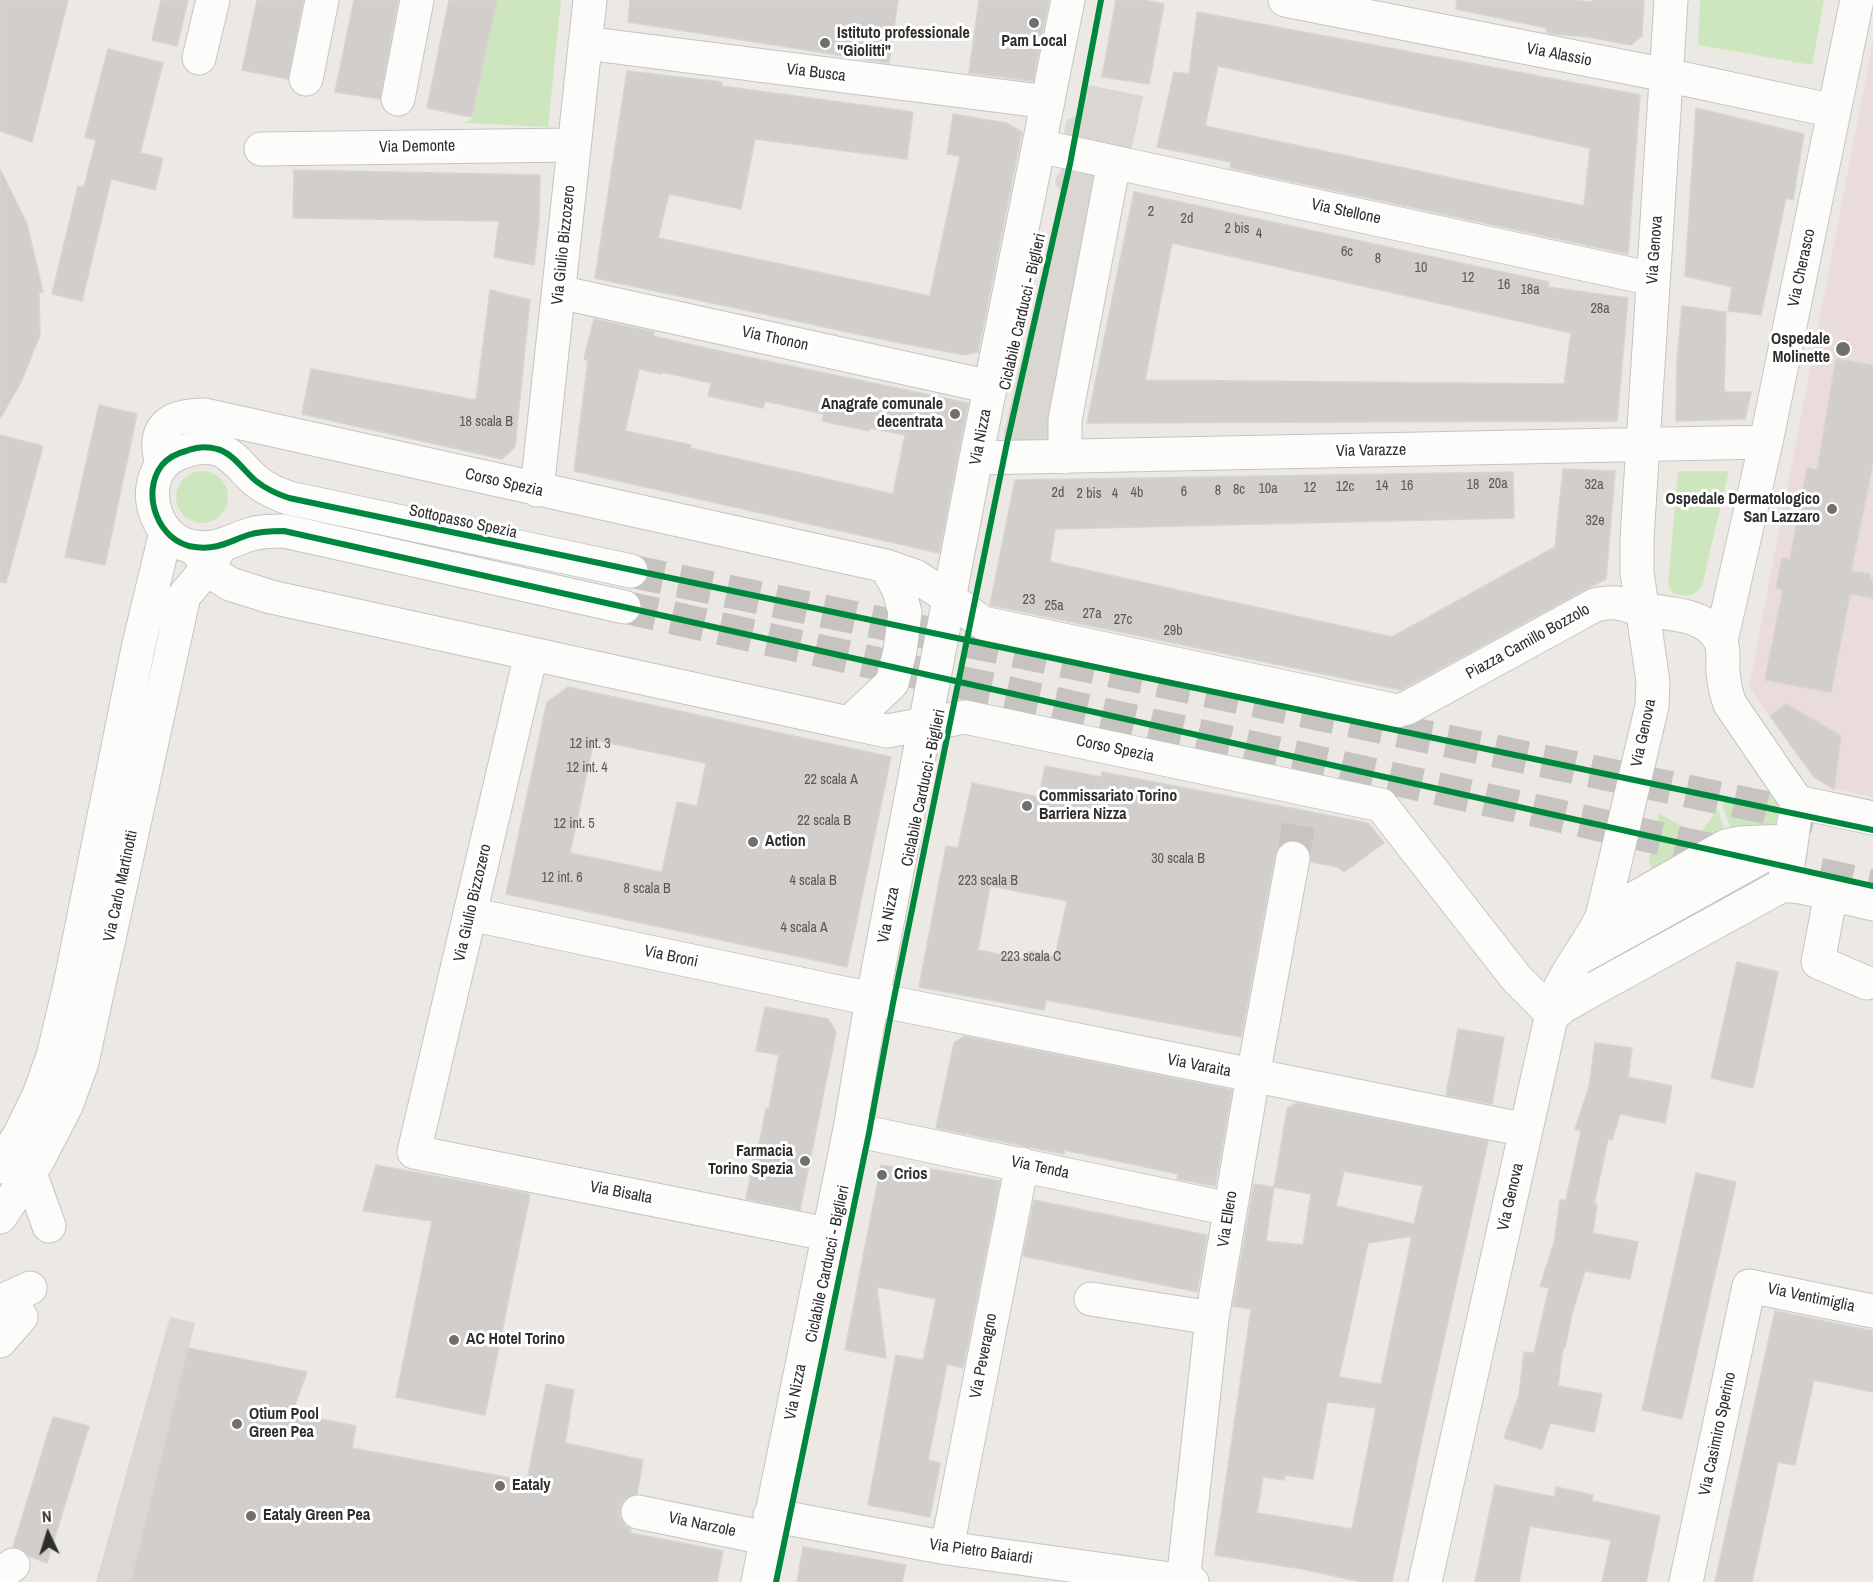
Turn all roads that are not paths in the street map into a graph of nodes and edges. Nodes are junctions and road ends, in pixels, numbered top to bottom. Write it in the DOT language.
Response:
graph roads {
  1 [pos="213,0"];
  2 [pos="322,0"];
  3 [pos="417,0"];
  4 [pos="590,0"];
  5 [pos="1068,0"];
  6 [pos="1285,0"];
  7 [pos="1671,0"];
  8 [pos="1857,0"];
  9 [pos="585,43"];
  10 [pos="200,58"];
  11 [pos="1666,75"];
  12 [pos="306,79"];
  13 [pos="398,99"];
  14 [pos="1048,102"];
  15 [pos="1834,111"];
  16 [pos="574,145"];
  17 [pos="1039,146"];
  18 [pos="261,149"];
  19 [pos="1114,162"];
  20 [pos="1653,279"];
  21 [pos="560,292"];
  22 [pos="991,387"];
  23 [pos="1766,442"];
  24 [pos="1642,444"];
  25 [pos="1065,457"];
  26 [pos="976,458"];
  27 [pos="162,464"];
  28 [pos="537,490"];
  29 [pos="197,548"];
  30 [pos="886,566"];
  31 [pos="631,571"];
  32 [pos="949,598"];
  33 [pos="624,607"];
  34 [pos="1642,609"];
  35 [pos="1721,641"];
  36 [pos="531,654"];
  37 [pos="1397,711"];
  38 [pos="849,723"];
  39 [pos="925,723"];
  40 [pos="1797,802"];
  41 [pos="1873,819"];
  42 [pos="1790,841"];
  43 [pos="1293,858"];
  44 [pos="1783,885"];
  45 [pos="1831,894"];
  46 [pos="1873,904"];
  47 [pos="470,914"];
  48 [pos="1602,917"];
  49 [pos="1576,960"];
  50 [pos="1867,982"];
  51 [pos="872,999"];
  52 [pos="1553,1015"];
  53 [pos="1252,1077"];
  54 [pos="850,1129"];
  55 [pos="1526,1130"];
  56 [pos="414,1152"];
  57 [pos="1022,1164"];
  58 [pos="23,1167"];
  59 [pos="1229,1209"];
  60 [pos="0,1217"];
  61 [pos="52,1218"];
  62 [pos="827,1234"];
  63 [pos="1749,1286"];
  64 [pos="1091,1299"];
  65 [pos="1873,1311"];
  66 [pos="1212,1318"];
  67 [pos="638,1512"];
  68 [pos="768,1526"];
  69 [pos="947,1548"];
  70 [pos="758,1582"];
  71 [pos="1186,1582"];
  72 [pos="1425,1582"];
  73 [pos="1686,1582"];
  1 -- 10 [label="street"];
  2 -- 12 [label="street"];
  3 -- 13 [label="street"];
  4 -- 9 [label="street, Via Giulio Bizzozero"];
  5 -- 14 [label="street, Via Nizza"];
  6 -- 11 [label="street, Via Alassio"];
  7 -- 11 [label="street, Via Genova"];
  8 -- 15 [label="street, Via Cherasco"];
  9 -- 14 [label="street, Via Busca"];
  9 -- 16 [label="street, Via Giulio Bizzozero"];
  11 -- 15 [label="street, Via Alassio"];
  11 -- 20 [label="street, Via Genova"];
  14 -- 17 [label="street, Via Nizza"];
  15 -- 23 [label="street, Via Cherasco"];
  16 -- 18 [label="street, Via Demonte"];
  16 -- 21 [label="street, Via Giulio Bizzozero"];
  17 -- 19 [label="street, Via Stellone"];
  17 -- 22 [label="street, Via Nizza"];
  19 -- 20 [label="street, Via Stellone"];
  19 -- 25 [label="street"];
  20 -- 24 [label="street, Via Genova"];
  21 -- 22 [label="street, Via Thonon"];
  21 -- 28 [label="street, Via Giulio Bizzozero"];
  22 -- 26 [label="street, Via Nizza"];
  23 -- 24 [label="street, Via Varazze"];
  23 -- 35 [label="street, Via Cherasco"];
  24 -- 25 [label="street, Via Varazze"];
  24 -- 34 [label="street, Via Genova"];
  25 -- 26 [label="street, Via Varazze"];
  26 -- 32 [label="street, Via Nizza"];
  27 -- 28 [label="street, Corso Spezia"];
  27 -- 29 [label="street, Corso Spezia"];
  27 -- 31 [label="street, Sottopasso Spezia"];
  28 -- 30 [label="street, Corso Spezia"];
  29 -- 33 [label="street"];
  29 -- 36 [label="street, Corso Spezia"];
  29 -- 58 [label="street, Via Carlo Martinotti"];
  29 -- 58 [label="street, Via Carlo Martinotti"];
  30 -- 32 [label="street, Corso Spezia"];
  30 -- 38 [label="street"];
  32 -- 37 [label="street, Corso Spezia"];
  32 -- 39 [label="street, Via Nizza"];
  34 -- 35 [label="street, Piazza Camillo Bozzolo"];
  34 -- 37 [label="street, Piazza Camillo Bozzolo"];
  34 -- 48 [label="street, Via Genova"];
  35 -- 40 [label="street"];
  36 -- 38 [label="street, Corso Spezia"];
  36 -- 47 [label="street, Via Giulio Bizzozero"];
  38 -- 39 [label="street, Corso Spezia"];
  39 -- 51 [label="street, Via Nizza"];
  39 -- 52 [label="street, Corso Spezia"];
  40 -- 41 [label="street"];
  40 -- 42 [label="street"];
  42 -- 44 [label="street"];
  42 -- 48 [label="street"];
  42 -- 49 [label="street"];
  43 -- 53 [label="street, Via Ellero"];
  44 -- 45 [label="street"];
  44 -- 52 [label="street"];
  45 -- 46 [label="street"];
  45 -- 50 [label="street"];
  47 -- 51 [label="street, Via Broni"];
  47 -- 56 [label="street, Via Giulio Bizzozero"];
  48 -- 49 [label="street, Via Genova"];
  49 -- 52 [label="street, Via Genova"];
  51 -- 53 [label="street, Via Varaita"];
  51 -- 54 [label="street, Via Nizza"];
  52 -- 55 [label="street, Via Genova"];
  53 -- 55 [label="street, Via Varaita"];
  53 -- 59 [label="street, Via Ellero"];
  54 -- 57 [label="street, Via Tenda"];
  54 -- 62 [label="street, Via Nizza"];
  55 -- 72 [label="street, Via Genova"];
  56 -- 62 [label="street, Via Bisalta"];
  57 -- 59 [label="street, Via Tenda"];
  57 -- 69 [label="street, Via Peveragno"];
  58 -- 60 [label="street, Via Carlo Martinotti"];
  58 -- 61 [label="street"];
  59 -- 66 [label="street, Via Ellero"];
  62 -- 68 [label="street, Via Nizza"];
  63 -- 65 [label="street, Via Ventimiglia"];
  63 -- 73 [label="street, Via Casimiro Sperino"];
  64 -- 66 [label="street"];
  66 -- 71 [label="street, Via Ellero"];
  67 -- 68 [label="street, Via Narzole"];
  68 -- 69 [label="street, Via Pietro Baiardi"];
  68 -- 70 [label="street, Via Nizza"];
  69 -- 71 [label="street, Via Pietro Baiardi"];
}
